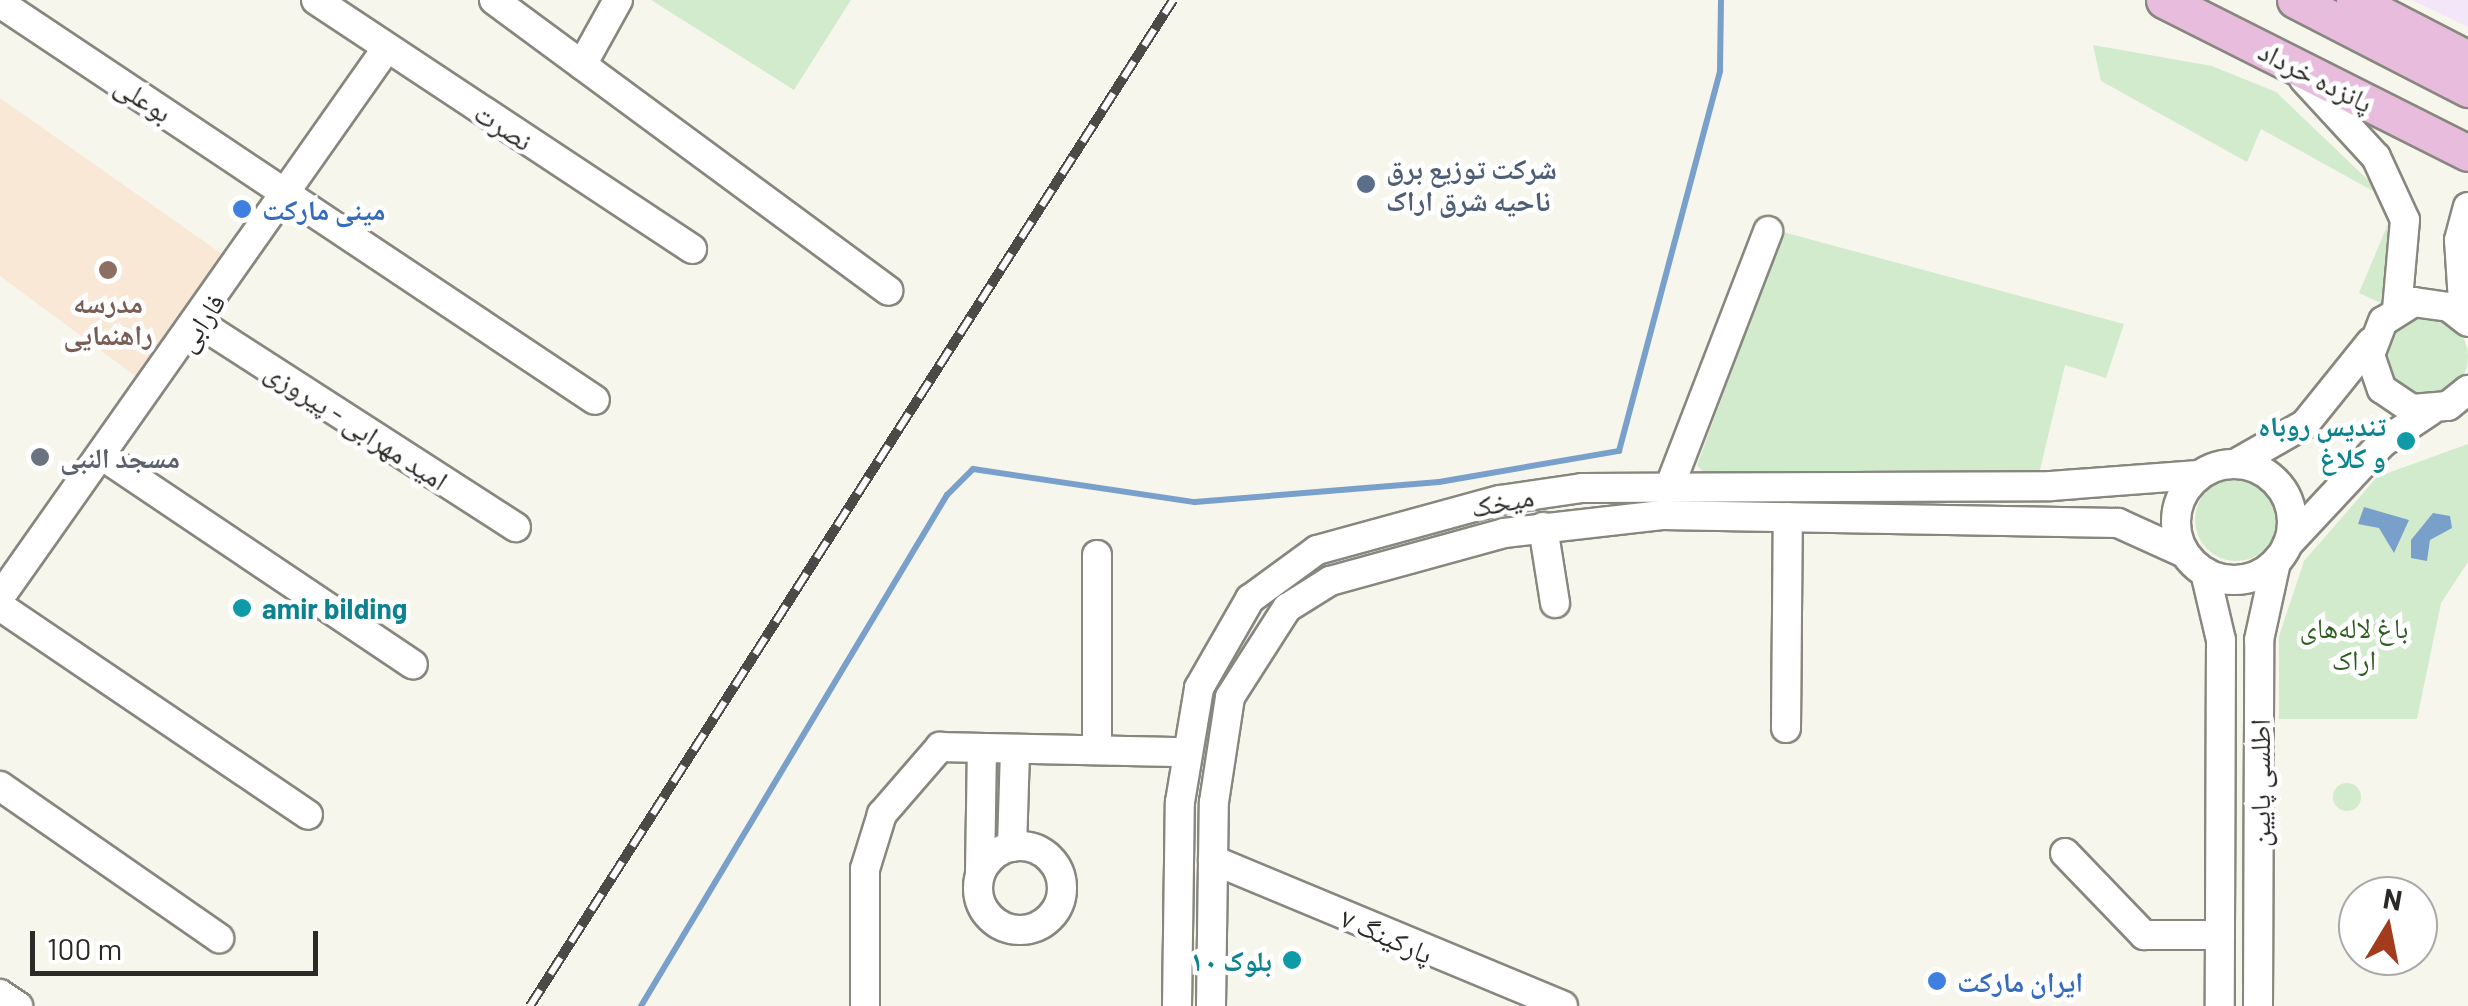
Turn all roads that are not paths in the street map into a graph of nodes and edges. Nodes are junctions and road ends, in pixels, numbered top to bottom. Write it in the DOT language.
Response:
graph roads {
  1 [pos="316,0"];
  2 [pos="494,0"];
  3 [pos="618,0"];
  4 [pos="2164,0"];
  5 [pos="2219,0"];
  6 [pos="2295,0"];
  7 [pos="2354,0"];
  8 [pos="0,4"];
  9 [pos="386,49"];
  10 [pos="2277,55"];
  11 [pos="2468,58"];
  12 [pos="582,64"];
  13 [pos="2468,90"];
  14 [pos="2468,130"];
  15 [pos="2468,153"];
  16 [pos="288,193"];
  17 [pos="2468,208"];
  18 [pos="1768,232"];
  19 [pos="692,249"];
  20 [pos="888,291"];
  21 [pos="2397,309"];
  22 [pos="2466,319"];
  23 [pos="199,323"];
  24 [pos="2374,337"];
  25 [pos="595,400"];
  26 [pos="2455,402"];
  27 [pos="104,457"];
  28 [pos="2235,464"];
  29 [pos="2199,475"];
  30 [pos="1671,483"];
  31 [pos="1788,517"];
  32 [pos="516,527"];
  33 [pos="1544,527"];
  34 [pos="2281,554"];
  35 [pos="1096,555"];
  36 [pos="2195,562"];
  37 [pos="2,599"];
  38 [pos="1555,603"];
  39 [pos="412,665"];
  40 [pos="1786,728"];
  41 [pos="982,749"];
  42 [pos="1015,750"];
  43 [pos="1097,750"];
  44 [pos="1184,752"];
  45 [pos="0,786"];
  46 [pos="308,815"];
  47 [pos="1012,847"];
  48 [pos="2065,852"];
  49 [pos="1213,860"];
  50 [pos="980,873"];
  51 [pos="2258,884"];
  52 [pos="2220,885"];
  53 [pos="2220,935"];
  54 [pos="219,938"];
  55 [pos="0,994"];
  56 [pos="18,1006"];
  57 [pos="865,1006"];
  58 [pos="1177,1006"];
  59 [pos="1211,1006"];
  60 [pos="1563,1006"];
  61 [pos="2220,1006"];
  62 [pos="2258,1006"];
  1 -- 9 [label="street, نصرت"];
  2 -- 12 [label="street"];
  3 -- 12 [label="street"];
  4 -- 10 [label="main road, پانزده خرداد"];
  5 -- 14 [label="main road, پانزده خرداد"];
  6 -- 13 [label="main road, پانزده خرداد"];
  7 -- 11 [label="main road"];
  8 -- 16 [label="street, بوعلی"];
  9 -- 16 [label="street, فارابی"];
  9 -- 19 [label="street, نصرت"];
  10 -- 15 [label="main road, پانزده خرداد"];
  10 -- 21 [label="street"];
  12 -- 20 [label="street"];
  16 -- 23 [label="street, فارابی"];
  16 -- 25 [label="street, بوعلی"];
  17 -- 22 [label="street"];
  18 -- 30 [label="street"];
  21 -- 22 [label="street"];
  21 -- 24 [label="street"];
  23 -- 27 [label="street, فارابی"];
  23 -- 32 [label="street, امید مهرابی - پیروزی"];
  24 -- 26 [label="street"];
  24 -- 28 [label="street"];
  26 -- 34 [label="street"];
  27 -- 37 [label="street, فارابی"];
  27 -- 39 [label="street"];
  28 -- 29 [label="street"];
  28 -- 34 [label="street"];
  29 -- 30 [label="street, میخک"];
  29 -- 36 [label="street"];
  30 -- 44 [label="street, میخک"];
  31 -- 33 [label="street, میخک"];
  31 -- 36 [label="street, میخک"];
  31 -- 40 [label="street"];
  33 -- 38 [label="street"];
  33 -- 49 [label="street, میخک"];
  34 -- 36 [label="street"];
  34 -- 51 [label="street, اطلسی پایین"];
  35 -- 43 [label="street"];
  36 -- 52 [label="street, اطلسی پایین"];
  37 -- 46 [label="street"];
  41 -- 42 [label="street"];
  41 -- 50 [label="street"];
  41 -- 57 [label="street"];
  42 -- 43 [label="street"];
  42 -- 47 [label="street"];
  43 -- 44 [label="street"];
  44 -- 58 [label="street, میخک"];
  45 -- 54 [label="street"];
  47 -- 50 [label="street"];
  47 -- 50 [label="street"];
  48 -- 53 [label="street"];
  49 -- 59 [label="street, میخک"];
  49 -- 60 [label="street, پارکینگ ۷"];
  51 -- 52 [label="street"];
  51 -- 62 [label="street, اطلسی پایین"];
  52 -- 53 [label="street, اطلسی پایین"];
  53 -- 61 [label="street, اطلسی پایین"];
  55 -- 56 [label="street"];
}
